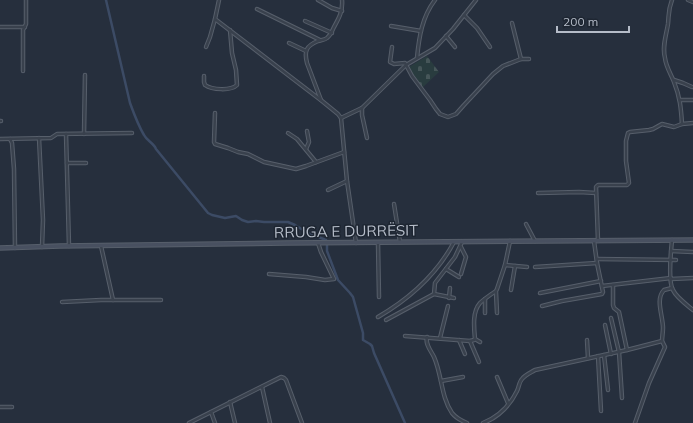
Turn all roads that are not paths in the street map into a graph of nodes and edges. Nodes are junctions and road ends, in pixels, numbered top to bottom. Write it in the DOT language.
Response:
graph roads {
  1 [pos="26,0"];
  2 [pos="219,0"];
  3 [pos="318,0"];
  4 [pos="342,0"];
  5 [pos="435,0"];
  6 [pos="476,0"];
  7 [pos="672,0"];
  8 [pos="688,0"];
  9 [pos="693,2"];
  10 [pos="257,9"];
  11 [pos="342,11"];
  12 [pos="464,15"];
  13 [pos="215,18"];
  14 [pos="305,21"];
  15 [pos="512,23"];
  16 [pos="391,26"];
  17 [pos="0,27"];
  18 [pos="24,27"];
  19 [pos="230,30"];
  20 [pos="421,31"];
  21 [pos="332,33"];
  22 [pos="446,36"];
  23 [pos="320,41"];
  24 [pos="289,43"];
  25 [pos="206,47"];
  26 [pos="392,47"];
  27 [pos="456,47"];
  28 [pos="490,47"];
  29 [pos="306,51"];
  30 [pos="417,58"];
  31 [pos="521,59"];
  32 [pos="529,59"];
  33 [pos="406,65"];
  34 [pos="23,71"];
  35 [pos="85,75"];
  36 [pos="204,76"];
  37 [pos="673,80"];
  38 [pos="692,87"];
  39 [pos="680,100"];
  40 [pos="693,100"];
  41 [pos="322,102"];
  42 [pos="362,108"];
  43 [pos="215,113"];
  44 [pos="341,118"];
  45 [pos="693,123"];
  46 [pos="682,124"];
  47 [pos="307,131"];
  48 [pos="132,133"];
  49 [pos="288,133"];
  50 [pos="66,134"];
  51 [pos="84,134"];
  52 [pos="39,138"];
  53 [pos="367,138"];
  54 [pos="0,139"];
  55 [pos="10,139"];
  56 [pos="306,149"];
  57 [pos="344,152"];
  58 [pos="316,162"];
  59 [pos="67,163"];
  60 [pos="86,163"];
  61 [pos="347,181"];
  62 [pos="328,190"];
  63 [pos="538,193"];
  64 [pos="596,193"];
  65 [pos="394,204"];
  66 [pos="526,224"];
  67 [pos="672,240"];
  68 [pos="693,240"];
  69 [pos="510,241"];
  70 [pos="535,241"];
  71 [pos="596,241"];
  72 [pos="400,242"];
  73 [pos="455,242"];
  74 [pos="462,242"];
  75 [pos="320,243"];
  76 [pos="356,243"];
  77 [pos="378,243"];
  78 [pos="69,246"];
  79 [pos="101,246"];
  80 [pos="461,246"];
  81 [pos="42,247"];
  82 [pos="0,248"];
  83 [pos="15,248"];
  84 [pos="671,251"];
  85 [pos="693,252"];
  86 [pos="597,259"];
  87 [pos="670,260"];
  88 [pos="676,260"];
  89 [pos="597,264"];
  90 [pos="505,265"];
  91 [pos="515,266"];
  92 [pos="527,267"];
  93 [pos="535,267"];
  94 [pos="446,269"];
  95 [pos="269,274"];
  96 [pos="693,278"];
  97 [pos="671,279"];
  98 [pos="601,281"];
  99 [pos="613,285"];
  100 [pos="602,286"];
  101 [pos="450,288"];
  102 [pos="672,288"];
  103 [pos="511,290"];
  104 [pos="496,291"];
  105 [pos="540,293"];
  106 [pos="434,294"];
  107 [pos="379,297"];
  108 [pos="449,298"];
  109 [pos="454,298"];
  110 [pos="485,299"];
  111 [pos="113,300"];
  112 [pos="161,300"];
  113 [pos="62,302"];
  114 [pos="448,306"];
  115 [pos="542,306"];
  116 [pos="693,310"];
  117 [pos="485,313"];
  118 [pos="497,313"];
  119 [pos="378,318"];
  120 [pos="611,318"];
  121 [pos="386,320"];
  122 [pos="605,325"];
  123 [pos="405,336"];
  124 [pos="427,337"];
  125 [pos="440,338"];
  126 [pos="475,339"];
  127 [pos="459,340"];
  128 [pos="587,340"];
  129 [pos="470,341"];
  130 [pos="662,341"];
  131 [pos="480,342"];
  132 [pos="627,350"];
  133 [pos="619,352"];
  134 [pos="465,354"];
  135 [pos="611,354"];
  136 [pos="604,355"];
  137 [pos="598,356"];
  138 [pos="588,358"];
  139 [pos="479,362"];
  140 [pos="463,377"];
  141 [pos="497,377"];
  142 [pos="441,381"];
  143 [pos="262,387"];
  144 [pos="608,390"];
  145 [pos="622,398"];
  146 [pos="230,402"];
  147 [pos="509,404"];
  148 [pos="0,407"];
  149 [pos="12,407"];
  150 [pos="601,411"];
  151 [pos="211,412"];
  152 [pos="192,422"];
  153 [pos="215,423"];
  154 [pos="235,423"];
  155 [pos="270,423"];
  156 [pos="302,423"];
  157 [pos="468,423"];
  158 [pos="484,423"];
  159 [pos="635,423"];
  1 -- 18 [label="street"];
  2 -- 13 [label="street"];
  3 -- 11 [label="street"];
  4 -- 11 [label="street"];
  5 -- 20 [label="street"];
  6 -- 12 [label="street"];
  7 -- 37 [label="street"];
  8 -- 9 [label="street"];
  10 -- 23 [label="street"];
  11 -- 21 [label="street"];
  12 -- 22 [label="street"];
  12 -- 28 [label="street"];
  13 -- 19 [label="street"];
  13 -- 25 [label="street"];
  14 -- 21 [label="street"];
  15 -- 31 [label="street"];
  16 -- 20 [label="street"];
  17 -- 18 [label="street"];
  18 -- 34 [label="street"];
  19 -- 36 [label="street"];
  19 -- 41 [label="street"];
  20 -- 30 [label="street"];
  21 -- 23 [label="street"];
  22 -- 27 [label="street"];
  22 -- 30 [label="street"];
  23 -- 29 [label="street"];
  24 -- 29 [label="street"];
  26 -- 33 [label="street"];
  29 -- 41 [label="street"];
  30 -- 33 [label="street"];
  31 -- 32 [label="street"];
  31 -- 33 [label="street"];
  33 -- 42 [label="street"];
  35 -- 51 [label="street"];
  37 -- 38 [label="street"];
  37 -- 39 [label="street"];
  39 -- 40 [label="street"];
  39 -- 46 [label="street"];
  41 -- 44 [label="street"];
  42 -- 44 [label="street"];
  42 -- 53 [label="street"];
  43 -- 58 [label="street"];
  44 -- 57 [label="street"];
  45 -- 46 [label="street"];
  46 -- 64 [label="street"];
  47 -- 56 [label="street"];
  48 -- 51 [label="street"];
  49 -- 56 [label="street"];
  50 -- 51 [label="street"];
  50 -- 52 [label="street"];
  50 -- 59 [label="street"];
  52 -- 55 [label="street"];
  52 -- 81 [label="street"];
  54 -- 55 [label="street"];
  55 -- 83 [label="street"];
  56 -- 58 [label="street"];
  57 -- 58 [label="street"];
  57 -- 61 [label="street"];
  59 -- 60 [label="street"];
  59 -- 78 [label="street"];
  61 -- 62 [label="street"];
  61 -- 76 [label="street"];
  63 -- 64 [label="street"];
  64 -- 71 [label="street"];
  65 -- 72 [label="street"];
  66 -- 70 [label="street"];
  67 -- 68 [label="main road, RRUGA E DURRËSIT"];
  67 -- 71 [label="main road, RRUGA E DURRËSIT"];
  67 -- 84 [label="street"];
  69 -- 70 [label="main road, RRUGA E DURRËSIT"];
  69 -- 74 [label="main road, RRUGA E DURRËSIT"];
  69 -- 90 [label="street"];
  70 -- 71 [label="main road, RRUGA E DURRËSIT"];
  71 -- 86 [label="street"];
  72 -- 73 [label="main road, RRUGA E DURRËSIT"];
  72 -- 77 [label="main road, RRUGA E DURRËSIT"];
  73 -- 74 [label="main road, RRUGA E DURRËSIT"];
  73 -- 119 [label="street"];
  74 -- 80 [label="street"];
  75 -- 76 [label="main road, RRUGA E DURRËSIT"];
  75 -- 79 [label="main road, RRUGA E DURRËSIT"];
  75 -- 95 [label="street"];
  76 -- 77 [label="main road, RRUGA E DURRËSIT"];
  77 -- 107 [label="street"];
  78 -- 79 [label="main road, RRUGA E DURRËSIT"];
  78 -- 81 [label="main road, RRUGA E DURRËSIT"];
  79 -- 111 [label="street"];
  80 -- 94 [label="street"];
  80 -- 94 [label="street"];
  81 -- 83 [label="main road, RRUGA E DURRËSIT"];
  82 -- 83 [label="main road, RRUGA E DURRËSIT"];
  84 -- 85 [label="street"];
  84 -- 87 [label="street"];
  86 -- 87 [label="street"];
  86 -- 89 [label="street"];
  87 -- 88 [label="street"];
  87 -- 97 [label="street"];
  89 -- 93 [label="street"];
  89 -- 98 [label="street"];
  90 -- 91 [label="street"];
  90 -- 104 [label="street"];
  91 -- 92 [label="street"];
  91 -- 103 [label="street"];
  94 -- 106 [label="street"];
  96 -- 97 [label="street"];
  97 -- 99 [label="street"];
  97 -- 102 [label="street"];
  98 -- 100 [label="street"];
  98 -- 105 [label="street"];
  99 -- 100 [label="street"];
  99 -- 132 [label="street"];
  100 -- 115 [label="street"];
  101 -- 108 [label="street"];
  102 -- 116 [label="street"];
  102 -- 130 [label="street"];
  104 -- 110 [label="street"];
  104 -- 118 [label="street"];
  106 -- 108 [label="street"];
  106 -- 121 [label="street"];
  108 -- 109 [label="street"];
  110 -- 117 [label="street"];
  110 -- 126 [label="street"];
  111 -- 112 [label="street"];
  111 -- 113 [label="street"];
  114 -- 125 [label="street"];
  120 -- 133 [label="street"];
  122 -- 135 [label="street"];
  123 -- 124 [label="street"];
  124 -- 125 [label="street"];
  124 -- 142 [label="street"];
  125 -- 127 [label="street"];
  126 -- 129 [label="street"];
  126 -- 131 [label="street"];
  127 -- 129 [label="street"];
  127 -- 134 [label="street"];
  128 -- 138 [label="street"];
  129 -- 139 [label="street"];
  130 -- 132 [label="street"];
  130 -- 159 [label="street"];
  132 -- 133 [label="street"];
  133 -- 135 [label="street"];
  133 -- 145 [label="street"];
  135 -- 136 [label="street"];
  136 -- 137 [label="street"];
  136 -- 144 [label="street"];
  137 -- 138 [label="street"];
  137 -- 150 [label="street"];
  138 -- 147 [label="street"];
  140 -- 142 [label="street"];
  141 -- 147 [label="street"];
  142 -- 157 [label="street"];
  143 -- 146 [label="street"];
  143 -- 155 [label="street"];
  143 -- 156 [label="street"];
  146 -- 151 [label="street"];
  146 -- 154 [label="street"];
  147 -- 158 [label="street"];
  148 -- 149 [label="street"];
  151 -- 152 [label="street"];
  151 -- 153 [label="street"];
}
